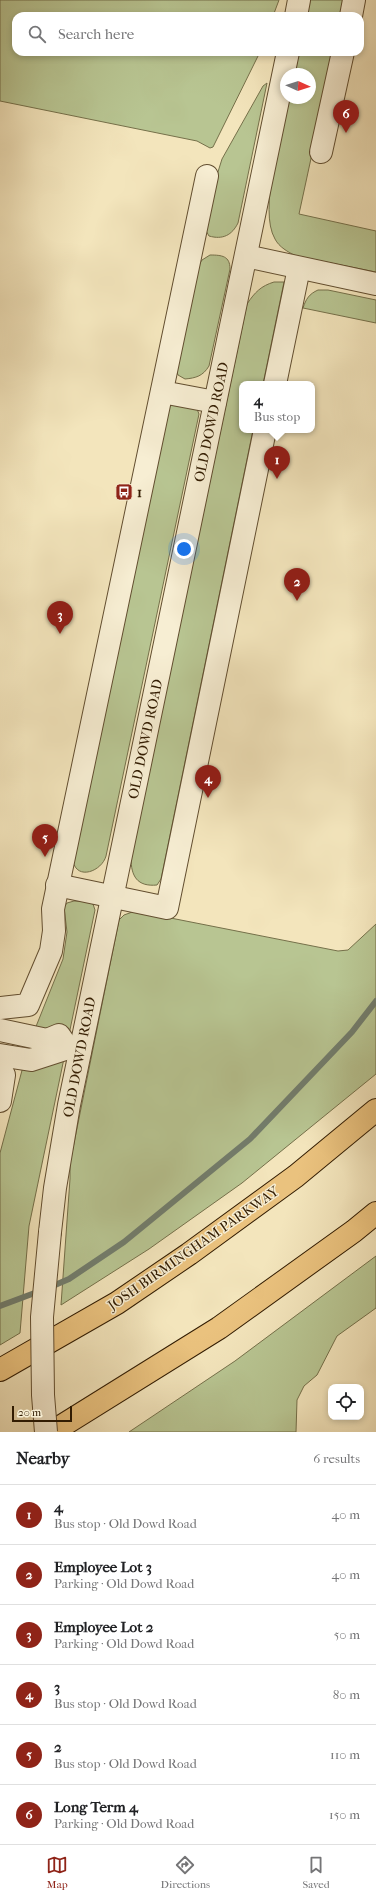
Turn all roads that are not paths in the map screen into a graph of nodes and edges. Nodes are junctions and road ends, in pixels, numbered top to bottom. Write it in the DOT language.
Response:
graph roads {
  1 [pos="299,0"];
  2 [pos="354,0"];
  3 [pos="297,12"];
  4 [pos="352,12"];
  5 [pos="287,56"];
  6 [pos="342,56"];
  7 [pos="321,152"];
  8 [pos="207,176"];
  9 [pos="246,256"];
  10 [pos="299,268"];
  11 [pos="376,284"];
  12 [pos="276,381"];
  13 [pos="163,386"];
  14 [pos="216,397"];
  15 [pos="264,433"];
  16 [pos="59,879"];
  17 [pos="114,890"];
  18 [pos="0,1008"];
  19 [pos="0,1022"];
  20 [pos="0,1030"];
  21 [pos="0,1042"];
  22 [pos="69,1045"];
  23 [pos="0,1054"];
  24 [pos="40,1056"];
  25 [pos="0,1068"];
  26 [pos="0,1102"];
  27 [pos="376,1110"];
  28 [pos="376,1214"];
  29 [pos="0,1370"];
  30 [pos="46,1432"];
  31 [pos="52,1432"];
  1 -- 3 [label="street"];
  2 -- 4 [label="street"];
  5 -- 9 [label="street, OLD DOWD ROAD"];
  6 -- 7 [label="street"];
  8 -- 13 [label="street"];
  9 -- 10 [label="street"];
  9 -- 14 [label="street, OLD DOWD ROAD"];
  10 -- 11 [label="street"];
  10 -- 12 [label="street"];
  13 -- 14 [label="street"];
  13 -- 16 [label="street"];
  14 -- 17 [label="street, OLD DOWD ROAD"];
  15 -- 17 [label="street"];
  16 -- 17 [label="street"];
  16 -- 18 [label="street"];
  17 -- 22 [label="street, OLD DOWD ROAD"];
  19 -- 22 [label="street"];
  20 -- 22 [label="street"];
  21 -- 24 [label="street"];
  22 -- 24 [label="street"];
  22 -- 30 [label="street, OLD DOWD ROAD, bridge"];
  23 -- 24 [label="street"];
  25 -- 26 [label="street"];
  27 -- 29 [label="main road, JOSH BIRMINGHAM PARKWAY"];
  28 -- 31 [label="main road"];
}
